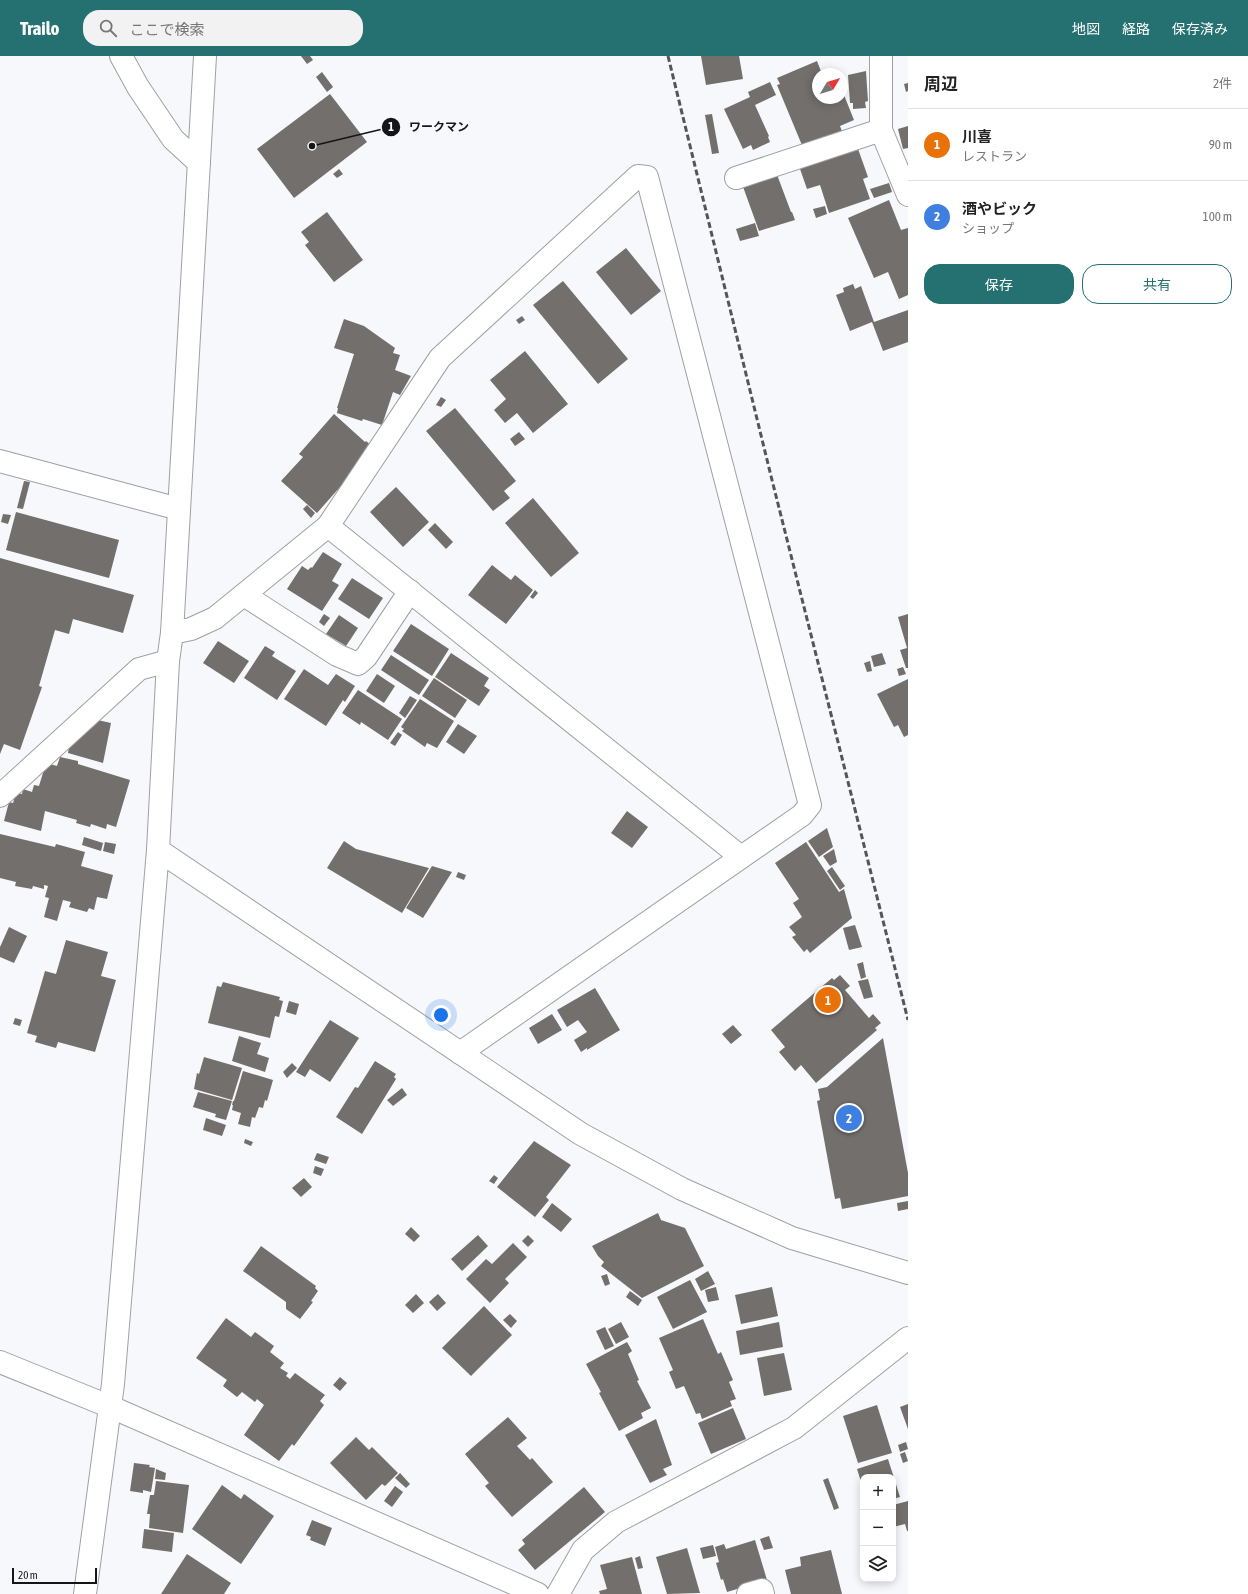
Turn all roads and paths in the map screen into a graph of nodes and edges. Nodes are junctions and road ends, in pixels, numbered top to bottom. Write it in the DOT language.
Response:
graph roads {
  1 [pos="122,56"];
  2 [pos="206,56"];
  3 [pos="881,56"];
  4 [pos="881,130"];
  5 [pos="199,163"];
  6 [pos="736,178"];
  7 [pos="908,195"];
  8 [pos="0,461"];
  9 [pos="179,509"];
  10 [pos="328,526"];
  11 [pos="410,592"];
  12 [pos="244,595"];
  13 [pos="172,633"];
  14 [pos="168,661"];
  15 [pos="0,796"];
  16 [pos="158,850"];
  17 [pos="741,857"];
  18 [pos="460,1053"];
  19 [pos="908,1273"];
  20 [pos="908,1338"];
  21 [pos="4,1371"];
  22 [pos="111,1407"];
  23 [pos="85,1594"];
  24 [pos="538,1594"];
  25 [pos="558,1594"];
  26 [pos="748,1594"];
  27 [pos="763,1594"];
  1 -- 5 [label="street"];
  2 -- 5 [label="street"];
  3 -- 4 [label="street"];
  4 -- 6 [label="street"];
  4 -- 7 [label="street"];
  5 -- 9 [label="street"];
  8 -- 9 [label="street"];
  9 -- 13 [label="street"];
  10 -- 11 [label="street"];
  10 -- 12 [label="street"];
  10 -- 17 [label="street"];
  11 -- 12 [label="street"];
  11 -- 17 [label="street"];
  12 -- 13 [label="street"];
  13 -- 14 [label="street"];
  14 -- 15 [label="street"];
  14 -- 16 [label="street"];
  16 -- 18 [label="street"];
  16 -- 22 [label="street"];
  17 -- 18 [label="street"];
  18 -- 19 [label="street"];
  20 -- 25 [label="street"];
  21 -- 22 [label="street"];
  22 -- 23 [label="street"];
  22 -- 24 [label="street"];
  26 -- 27 [label="street"];
}
